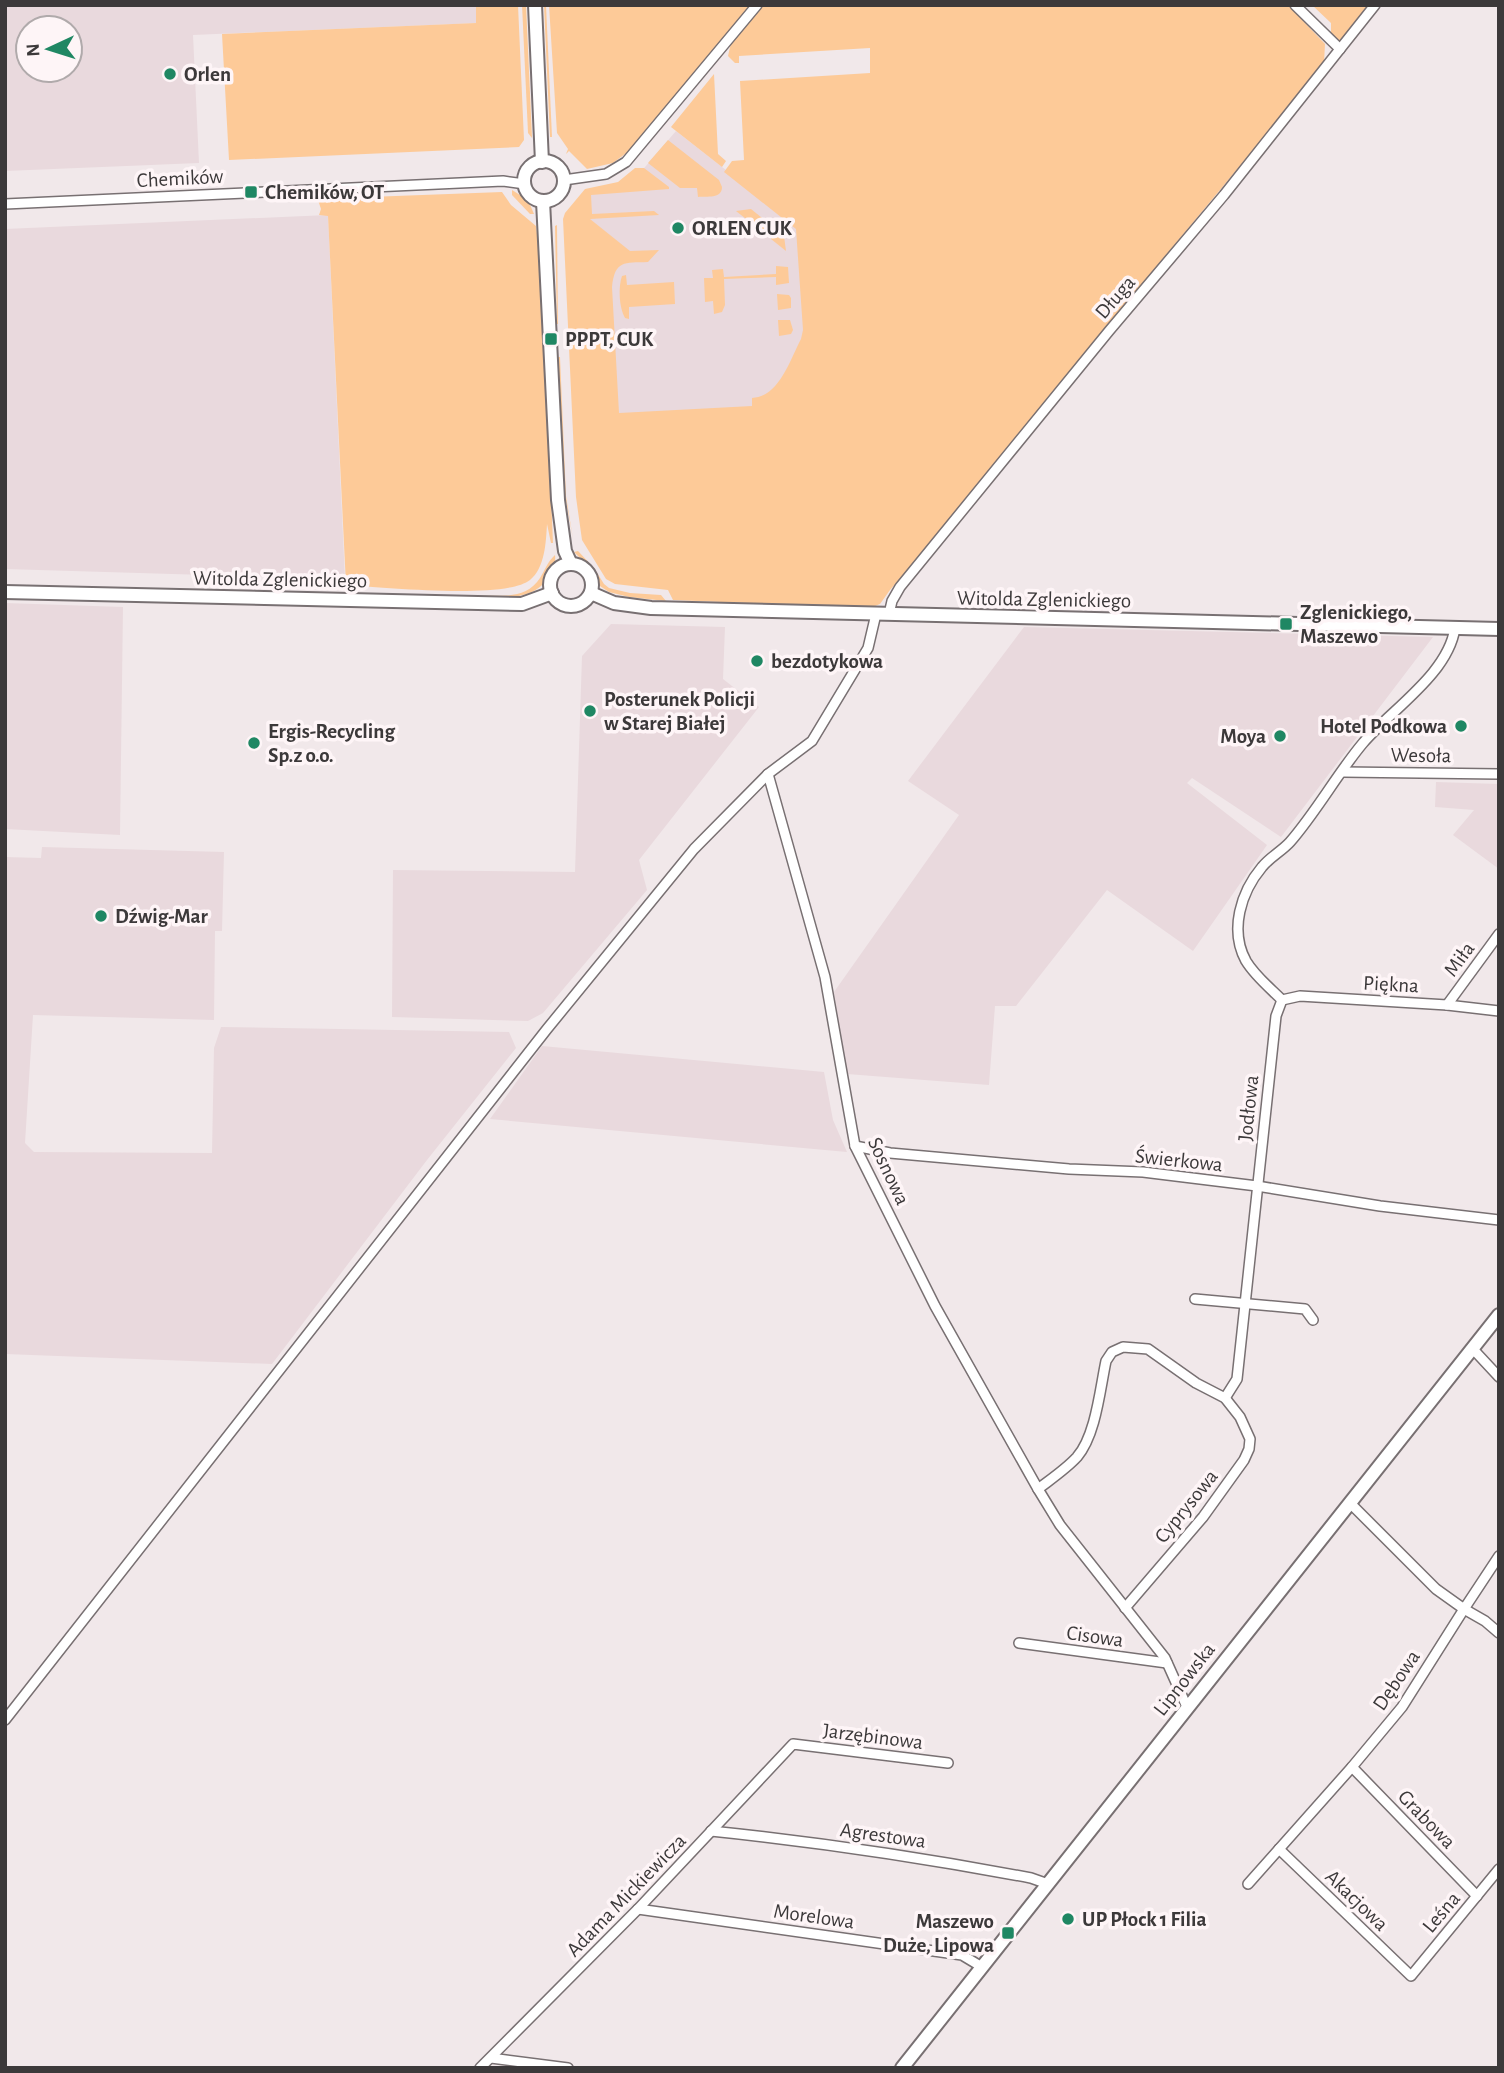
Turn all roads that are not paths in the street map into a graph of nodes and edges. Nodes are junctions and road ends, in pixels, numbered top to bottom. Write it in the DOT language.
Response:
graph roads {
  1 [pos="535,5"];
  2 [pos="757,5"];
  3 [pos="1295,5"];
  4 [pos="1375,5"];
  5 [pos="1340,50"];
  6 [pos="542,162"];
  7 [pos="564,180"];
  8 [pos="524,184"];
  9 [pos="544,201"];
  10 [pos="5,204"];
  11 [pos="571,564"];
  12 [pos="5,592"];
  13 [pos="552,593"];
  14 [pos="591,593"];
  15 [pos="883,614"];
  16 [pos="1455,628"];
  17 [pos="1499,629"];
  18 [pos="1343,772"];
  19 [pos="768,774"];
  20 [pos="1499,774"];
  21 [pos="1499,934"];
  22 [pos="1282,1000"];
  23 [pos="1447,1005"];
  24 [pos="1499,1011"];
  25 [pos="855,1146"];
  26 [pos="1257,1185"];
  27 [pos="1499,1220"];
  28 [pos="1195,1299"];
  29 [pos="1245,1304"];
  30 [pos="1499,1315"];
  31 [pos="1313,1320"];
  32 [pos="1472,1348"];
  33 [pos="1499,1377"];
  34 [pos="1225,1398"];
  35 [pos="1038,1489"];
  36 [pos="1350,1503"];
  37 [pos="1499,1556"];
  38 [pos="1125,1608"];
  39 [pos="1464,1609"];
  40 [pos="1499,1633"];
  41 [pos="1019,1643"];
  42 [pos="1167,1663"];
  43 [pos="1187,1707"];
  44 [pos="5,1720"];
  45 [pos="793,1744"];
  46 [pos="948,1763"];
  47 [pos="1352,1767"];
  48 [pos="711,1831"];
  49 [pos="1279,1849"];
  50 [pos="1499,1869"];
  51 [pos="1048,1884"];
  52 [pos="1248,1884"];
  53 [pos="1477,1896"];
  54 [pos="638,1909"];
  55 [pos="982,1966"];
  56 [pos="1411,1976"];
  57 [pos="491,2058"];
  58 [pos="480,2068"];
  59 [pos="568,2068"];
  60 [pos="902,2068"];
  1 -- 6 [label="main road"];
  2 -- 7 [label="street"];
  3 -- 5 [label="street"];
  4 -- 5 [label="street, Długa"];
  5 -- 15 [label="street, Długa"];
  6 -- 7 [label="main road"];
  6 -- 8 [label="main road"];
  7 -- 9 [label="main road"];
  8 -- 9 [label="main road"];
  8 -- 10 [label="street, Chemików"];
  9 -- 11 [label="main road"];
  11 -- 13 [label="main road"];
  11 -- 14 [label="main road"];
  12 -- 13 [label="main road, Witolda Zglenickiego"];
  13 -- 14 [label="main road"];
  14 -- 15 [label="main road, Witolda Zglenickiego"];
  15 -- 16 [label="main road, Witolda Zglenickiego"];
  15 -- 19 [label="street"];
  16 -- 17 [label="main road, Witolda Zglenickiego"];
  16 -- 18 [label="street"];
  18 -- 20 [label="street, Wesoła"];
  18 -- 22 [label="street"];
  19 -- 25 [label="street, Sosnowa"];
  19 -- 44 [label="street"];
  21 -- 23 [label="street, Miła"];
  22 -- 23 [label="street, Piękna"];
  22 -- 26 [label="street, Jodłowa"];
  23 -- 24 [label="street, Piękna"];
  25 -- 26 [label="street, Świerkowa"];
  25 -- 35 [label="street, Sosnowa"];
  26 -- 27 [label="street, Świerkowa"];
  26 -- 29 [label="street, Jodłowa"];
  28 -- 29 [label="street"];
  29 -- 31 [label="street"];
  29 -- 34 [label="street, Jodłowa"];
  30 -- 32 [label="main road, Lipnowska"];
  32 -- 33 [label="street"];
  32 -- 36 [label="main road, Lipnowska"];
  34 -- 35 [label="street"];
  34 -- 38 [label="street, Cyprysowa"];
  35 -- 38 [label="street, Sosnowa"];
  36 -- 39 [label="street"];
  36 -- 43 [label="main road, Lipnowska"];
  37 -- 39 [label="street, Dębowa"];
  38 -- 42 [label="street, Sosnowa"];
  39 -- 40 [label="street"];
  39 -- 47 [label="street, Dębowa"];
  41 -- 42 [label="street, Cisowa"];
  42 -- 43 [label="street, Sosnowa"];
  43 -- 51 [label="main road, Lipnowska"];
  45 -- 46 [label="street, Jarzębinowa"];
  45 -- 48 [label="street, Adama Mickiewicza"];
  47 -- 49 [label="street, Dębowa"];
  47 -- 53 [label="street, Grabowa"];
  48 -- 51 [label="street, Agrestowa"];
  48 -- 54 [label="street, Adama Mickiewicza"];
  49 -- 52 [label="street, Dębowa"];
  49 -- 56 [label="street, Akacjowa"];
  50 -- 53 [label="street, Leśna"];
  51 -- 55 [label="main road, Lipnowska"];
  53 -- 56 [label="street, Leśna"];
  54 -- 55 [label="street, Morelowa"];
  54 -- 57 [label="street, Adama Mickiewicza"];
  55 -- 60 [label="main road, Lipnowska"];
  57 -- 58 [label="street, Adama Mickiewicza"];
  57 -- 59 [label="street"];
}
